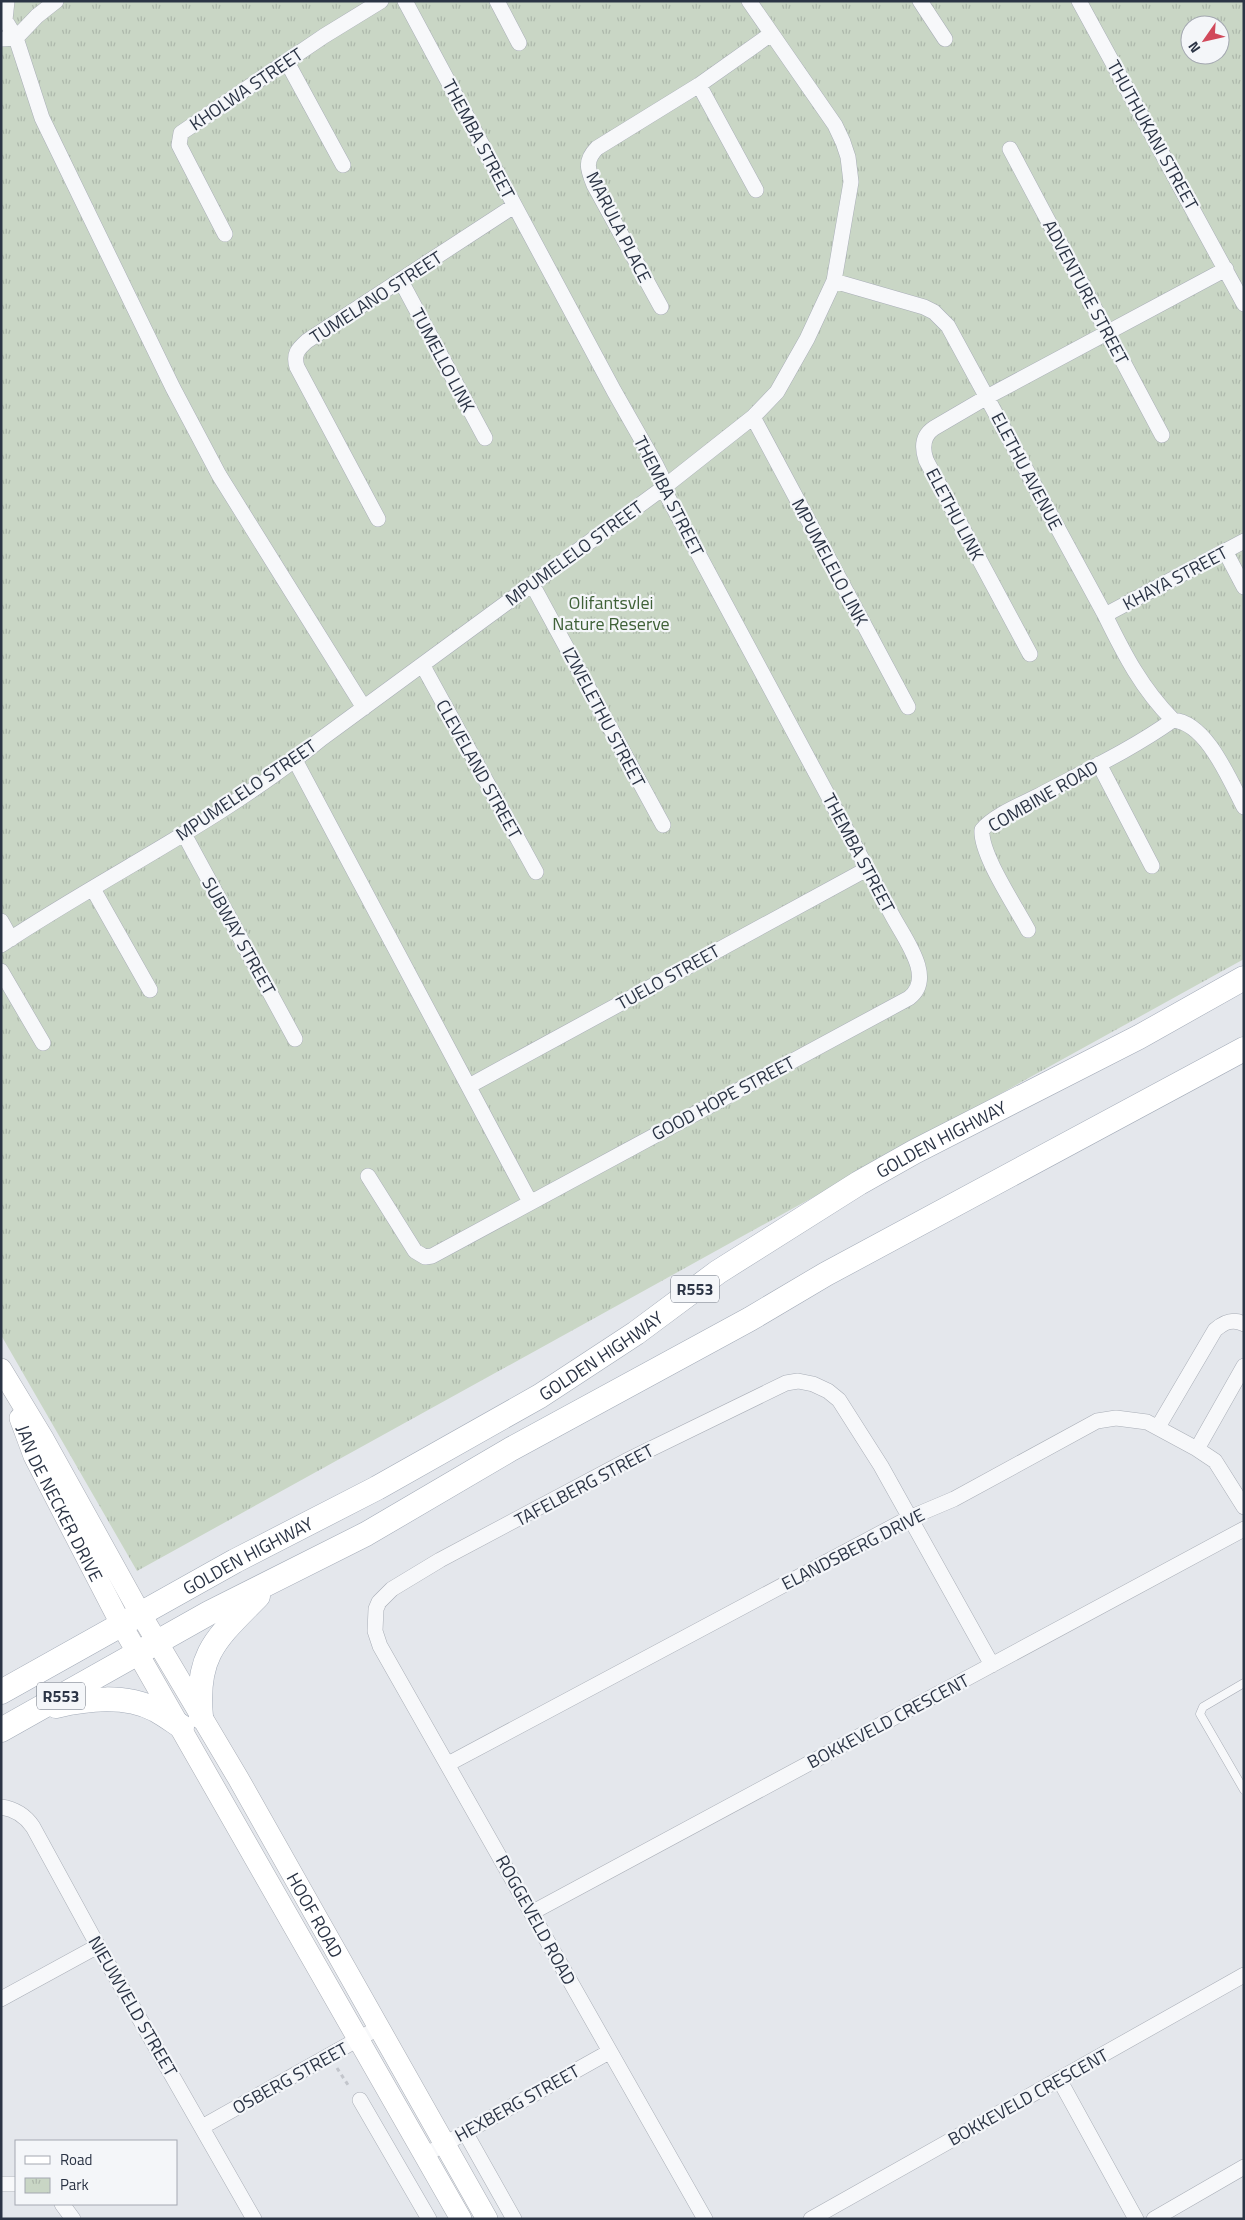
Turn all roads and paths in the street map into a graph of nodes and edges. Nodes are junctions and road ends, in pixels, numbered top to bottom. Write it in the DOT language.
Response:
graph roads {
  1 [pos="8,1"];
  2 [pos="56,1"];
  3 [pos="381,1"];
  4 [pos="405,1"];
  5 [pos="497,1"];
  6 [pos="749,1"];
  7 [pos="920,1"];
  8 [pos="1079,1"];
  9 [pos="771,34"];
  10 [pos="8,39"];
  11 [pos="946,39"];
  12 [pos="519,43"];
  13 [pos="287,62"];
  14 [pos="699,85"];
  15 [pos="1010,149"];
  16 [pos="343,165"];
  17 [pos="756,190"];
  18 [pos="514,206"];
  19 [pos="225,234"];
  20 [pos="1226,269"];
  21 [pos="401,281"];
  22 [pos="834,282"];
  23 [pos="1244,304"];
  24 [pos="660,307"];
  25 [pos="1107,333"];
  26 [pos="987,397"];
  27 [pos="753,417"];
  28 [pos="1162,435"];
  29 [pos="485,438"];
  30 [pos="663,488"];
  31 [pos="378,519"];
  32 [pos="1244,541"];
  33 [pos="1225,551"];
  34 [pos="532,584"];
  35 [pos="1244,587"];
  36 [pos="1105,615"];
  37 [pos="1030,654"];
  38 [pos="423,666"];
  39 [pos="908,707"];
  40 [pos="364,708"];
  41 [pos="1173,720"];
  42 [pos="295,760"];
  43 [pos="1099,764"];
  44 [pos="1244,807"];
  45 [pos="663,825"];
  46 [pos="184,834"];
  47 [pos="1152,866"];
  48 [pos="867,869"];
  49 [pos="536,872"];
  50 [pos="93,889"];
  51 [pos="1,921"];
  52 [pos="1028,930"];
  53 [pos="6,942"];
  54 [pos="1,971"];
  55 [pos="1244,978"];
  56 [pos="150,990"];
  57 [pos="915,993"];
  58 [pos="295,1039"];
  59 [pos="43,1043"];
  60 [pos="1244,1049"];
  61 [pos="469,1086"];
  62 [pos="368,1176"];
  63 [pos="530,1202"];
  64 [pos="1244,1324"];
  65 [pos="1244,1366"];
  66 [pos="4,1373"];
  67 [pos="1158,1427"];
  68 [pos="1197,1449"];
  69 [pos="1244,1507"];
  70 [pos="909,1518"];
  71 [pos="1244,1529"];
  72 [pos="270,1584"];
  73 [pos="374,1618"];
  74 [pos="131,1619"];
  75 [pos="147,1647"];
  76 [pos="992,1665"];
  77 [pos="1244,1683"];
  78 [pos="1,1692"];
  79 [pos="35,1711"];
  80 [pos="191,1722"];
  81 [pos="1,1730"];
  82 [pos="448,1764"];
  83 [pos="1244,1790"];
  84 [pos="2,1807"];
  85 [pos="532,1912"];
  86 [pos="98,1946"];
  87 [pos="1244,1975"];
  88 [pos="1,1999"];
  89 [pos="378,2028"];
  90 [pos="358,2041"];
  91 [pos="609,2052"];
  92 [pos="330,2056"];
  93 [pos="1059,2079"];
  94 [pos="360,2100"];
  95 [pos="202,2127"];
  96 [pos="465,2132"];
  97 [pos="445,2144"];
  98 [pos="425,2155"];
  99 [pos="1244,2167"];
  100 [pos="1,2184"];
  101 [pos="15,2184"];
  102 [pos="63,2205"];
  103 [pos="73,2219"];
  104 [pos="254,2219"];
  105 [pos="429,2219"];
  106 [pos="461,2219"];
  107 [pos="487,2219"];
  108 [pos="514,2219"];
  109 [pos="706,2219"];
  110 [pos="811,2219"];
  111 [pos="1136,2219"];
  112 [pos="1154,2219"];
  1 -- 10 [label="street"];
  2 -- 10 [label="street"];
  3 -- 13 [label="street, KHOLWA STREET"];
  4 -- 18 [label="street, THEMBA STREET"];
  5 -- 12 [label="street"];
  6 -- 9 [label="street, MPUMELELO STREET"];
  7 -- 11 [label="street"];
  8 -- 20 [label="street, THUTHUKANI STREET"];
  9 -- 14 [label="street, MARULA PLACE"];
  9 -- 22 [label="street, MPUMELELO STREET"];
  10 -- 40 [label="street"];
  13 -- 16 [label="street"];
  13 -- 19 [label="street, KHOLWA STREET"];
  14 -- 17 [label="street"];
  14 -- 24 [label="street, MARULA PLACE"];
  15 -- 25 [label="street, ADVENTURE STREET"];
  18 -- 21 [label="street, TUMELANO STREET"];
  18 -- 30 [label="street, THEMBA STREET"];
  20 -- 23 [label="street, THUTHUKANI STREET"];
  20 -- 25 [label="street"];
  21 -- 29 [label="street, TUMELLO LINK"];
  21 -- 31 [label="street, TUMELANO STREET"];
  22 -- 26 [label="street, ELETHU AVENUE"];
  22 -- 27 [label="street, MPUMELELO STREET"];
  25 -- 26 [label="street"];
  25 -- 28 [label="street, ADVENTURE STREET"];
  26 -- 36 [label="street, ELETHU AVENUE"];
  26 -- 37 [label="street, ELETHU LINK"];
  27 -- 30 [label="street, MPUMELELO STREET"];
  27 -- 39 [label="street, MPUMELELO LINK"];
  30 -- 34 [label="street, MPUMELELO STREET"];
  30 -- 48 [label="street, THEMBA STREET"];
  32 -- 33 [label="street, KHAYA STREET"];
  33 -- 35 [label="street"];
  33 -- 36 [label="street, KHAYA STREET"];
  34 -- 38 [label="street, MPUMELELO STREET"];
  34 -- 45 [label="street, IZWELETHU STREET"];
  36 -- 41 [label="street, ELETHU AVENUE"];
  38 -- 40 [label="street, MPUMELELO STREET"];
  38 -- 49 [label="street, CLEVELAND STREET"];
  40 -- 42 [label="street, MPUMELELO STREET"];
  41 -- 43 [label="street, COMBINE ROAD"];
  41 -- 44 [label="street"];
  42 -- 46 [label="street, MPUMELELO STREET"];
  42 -- 61 [label="street"];
  43 -- 47 [label="street"];
  43 -- 52 [label="street, COMBINE ROAD"];
  46 -- 50 [label="street, MPUMELELO STREET"];
  46 -- 58 [label="street, SUBWAY STREET"];
  48 -- 57 [label="street, THEMBA STREET"];
  48 -- 61 [label="street, TUELO STREET"];
  50 -- 53 [label="street, MPUMELELO STREET"];
  50 -- 56 [label="street"];
  51 -- 53 [label="street"];
  54 -- 59 [label="street"];
  55 -- 74 [label="main road, GOLDEN HIGHWAY / R553"];
  57 -- 63 [label="street, GOOD HOPE STREET"];
  60 -- 72 [label="main road, GOLDEN HIGHWAY / R553"];
  61 -- 63 [label="street"];
  62 -- 63 [label="street, GOOD HOPE STREET"];
  64 -- 67 [label="street"];
  65 -- 68 [label="street"];
  66 -- 74 [label="main road, JAN DE NECKER DRIVE"];
  67 -- 68 [label="street, ELANDSBERG DRIVE"];
  67 -- 70 [label="street, ELANDSBERG DRIVE"];
  68 -- 69 [label="street, ELANDSBERG DRIVE"];
  70 -- 73 [label="street, TAFELBERG STREET"];
  70 -- 76 [label="street"];
  70 -- 82 [label="street, ELANDSBERG DRIVE"];
  71 -- 76 [label="street, BOKKEVELD CRESCENT"];
  72 -- 75 [label="main road, GOLDEN HIGHWAY / R553"];
  72 -- 80 [label="main road"];
  73 -- 82 [label="street, ROGGEVELD ROAD"];
  74 -- 75 [label="main road, HOOF ROAD"];
  74 -- 78 [label="main road, GOLDEN HIGHWAY / R553"];
  75 -- 79 [label="main road, GOLDEN HIGHWAY / R553"];
  75 -- 80 [label="main road, HOOF ROAD"];
  76 -- 85 [label="street, BOKKEVELD CRESCENT"];
  77 -- 83 [label="lane"];
  79 -- 80 [label="main road"];
  79 -- 81 [label="main road, GOLDEN HIGHWAY / R553"];
  80 -- 89 [label="main road, HOOF ROAD"];
  80 -- 90 [label="main road, HOOF ROAD"];
  82 -- 85 [label="street, ROGGEVELD ROAD"];
  84 -- 86 [label="street, NIEUWVELD STREET"];
  85 -- 91 [label="street, ROGGEVELD ROAD"];
  86 -- 88 [label="street"];
  86 -- 95 [label="street, NIEUWVELD STREET"];
  87 -- 93 [label="street, BOKKEVELD CRESCENT"];
  89 -- 90 [label="street, OSBERG STREET"];
  89 -- 97 [label="main road, HOOF ROAD"];
  90 -- 92 [label="street, OSBERG STREET"];
  90 -- 98 [label="main road, HOOF ROAD"];
  91 -- 96 [label="street, HEXBERG STREET"];
  91 -- 109 [label="street, ROGGEVELD ROAD"];
  92 -- 94 [label="path"];
  92 -- 95 [label="street, OSBERG STREET"];
  93 -- 110 [label="street, BOKKEVELD CRESCENT"];
  93 -- 111 [label="street"];
  94 -- 105 [label="street"];
  95 -- 104 [label="street, NIEUWVELD STREET"];
  96 -- 97 [label="street, HEXBERG STREET"];
  96 -- 108 [label="street"];
  97 -- 98 [label="street, HEXBERG STREET"];
  97 -- 107 [label="main road, HOOF ROAD"];
  98 -- 106 [label="main road, HOOF ROAD"];
  99 -- 112 [label="street"];
  100 -- 101 [label="street"];
  102 -- 103 [label="street"];
}
